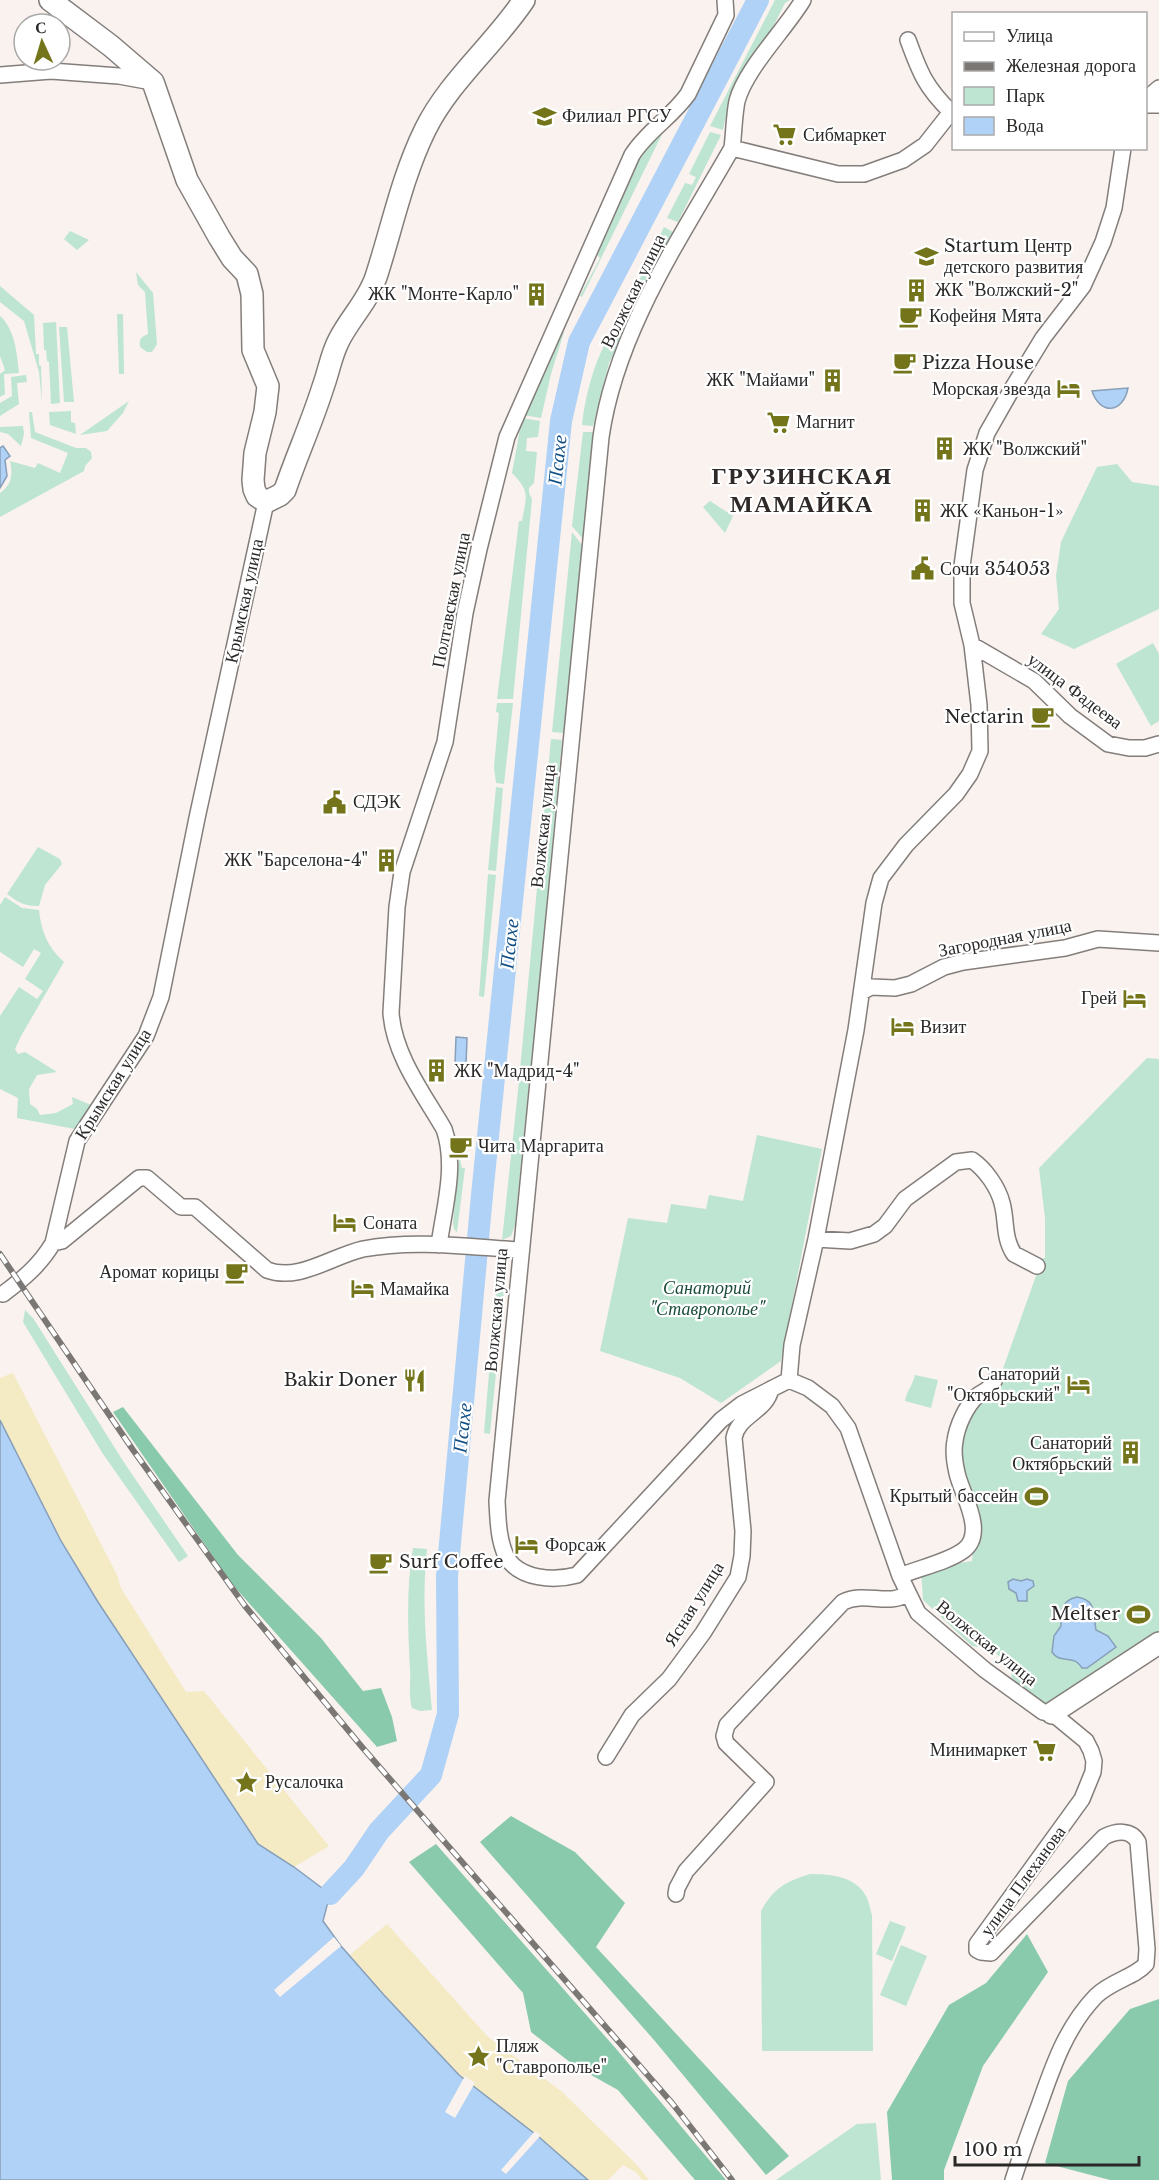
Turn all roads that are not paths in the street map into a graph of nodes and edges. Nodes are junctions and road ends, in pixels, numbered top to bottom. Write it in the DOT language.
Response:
graph roads {
  1 [pos="50,0"];
  2 [pos="525,0"];
  3 [pos="725,0"];
  4 [pos="803,0"];
  5 [pos="908,40"];
  6 [pos="0,75"];
  7 [pos="153,82"];
  8 [pos="1159,88"];
  9 [pos="1147,98"];
  10 [pos="952,112"];
  11 [pos="732,148"];
  12 [pos="1123,150"];
  13 [pos="266,502"];
  14 [pos="972,645"];
  15 [pos="1159,744"];
  16 [pos="1159,943"];
  17 [pos="862,992"];
  18 [pos="816,1239"];
  19 [pos="52,1242"];
  20 [pos="446,1245"];
  21 [pos="521,1250"];
  22 [pos="1037,1266"];
  23 [pos="3,1294"];
  24 [pos="789,1380"];
  25 [pos="994,1381"];
  26 [pos="771,1389"];
  27 [pos="900,1576"];
  28 [pos="908,1593"];
  29 [pos="1159,1643"];
  30 [pos="1052,1713"];
  31 [pos="606,1757"];
  32 [pos="676,1894"];
  33 [pos="1153,1946"];
  34 [pos="1013,2180"];
  1 -- 7 [label="street"];
  2 -- 13 [label="street"];
  3 -- 20 [label="street, Полтавская улица"];
  4 -- 11 [label="street"];
  5 -- 10 [label="street"];
  6 -- 7 [label="street"];
  7 -- 13 [label="street"];
  8 -- 9 [label="street"];
  10 -- 11 [label="street"];
  11 -- 21 [label="street, Волжская улица"];
  12 -- 14 [label="street"];
  13 -- 19 [label="street, Крымская улица"];
  14 -- 15 [label="street, улица Фадеева"];
  14 -- 17 [label="street"];
  16 -- 17 [label="street, Загородная улица"];
  17 -- 18 [label="street"];
  18 -- 22 [label="street"];
  18 -- 24 [label="street"];
  19 -- 20 [label="street, Крымская улица"];
  19 -- 23 [label="street, Крымская улица"];
  20 -- 21 [label="street"];
  21 -- 26 [label="street, Волжская улица"];
  24 -- 26 [label="street, Волжская улица"];
  24 -- 27 [label="street, Волжская улица"];
  25 -- 27 [label="street"];
  26 -- 31 [label="street, Ясная улица"];
  27 -- 28 [label="street, Волжская улица"];
  28 -- 30 [label="street, Волжская улица"];
  28 -- 32 [label="street"];
  29 -- 30 [label="street"];
  30 -- 33 [label="street, улица Плеханова"];
  33 -- 34 [label="street, улица Плеханова"];
}
